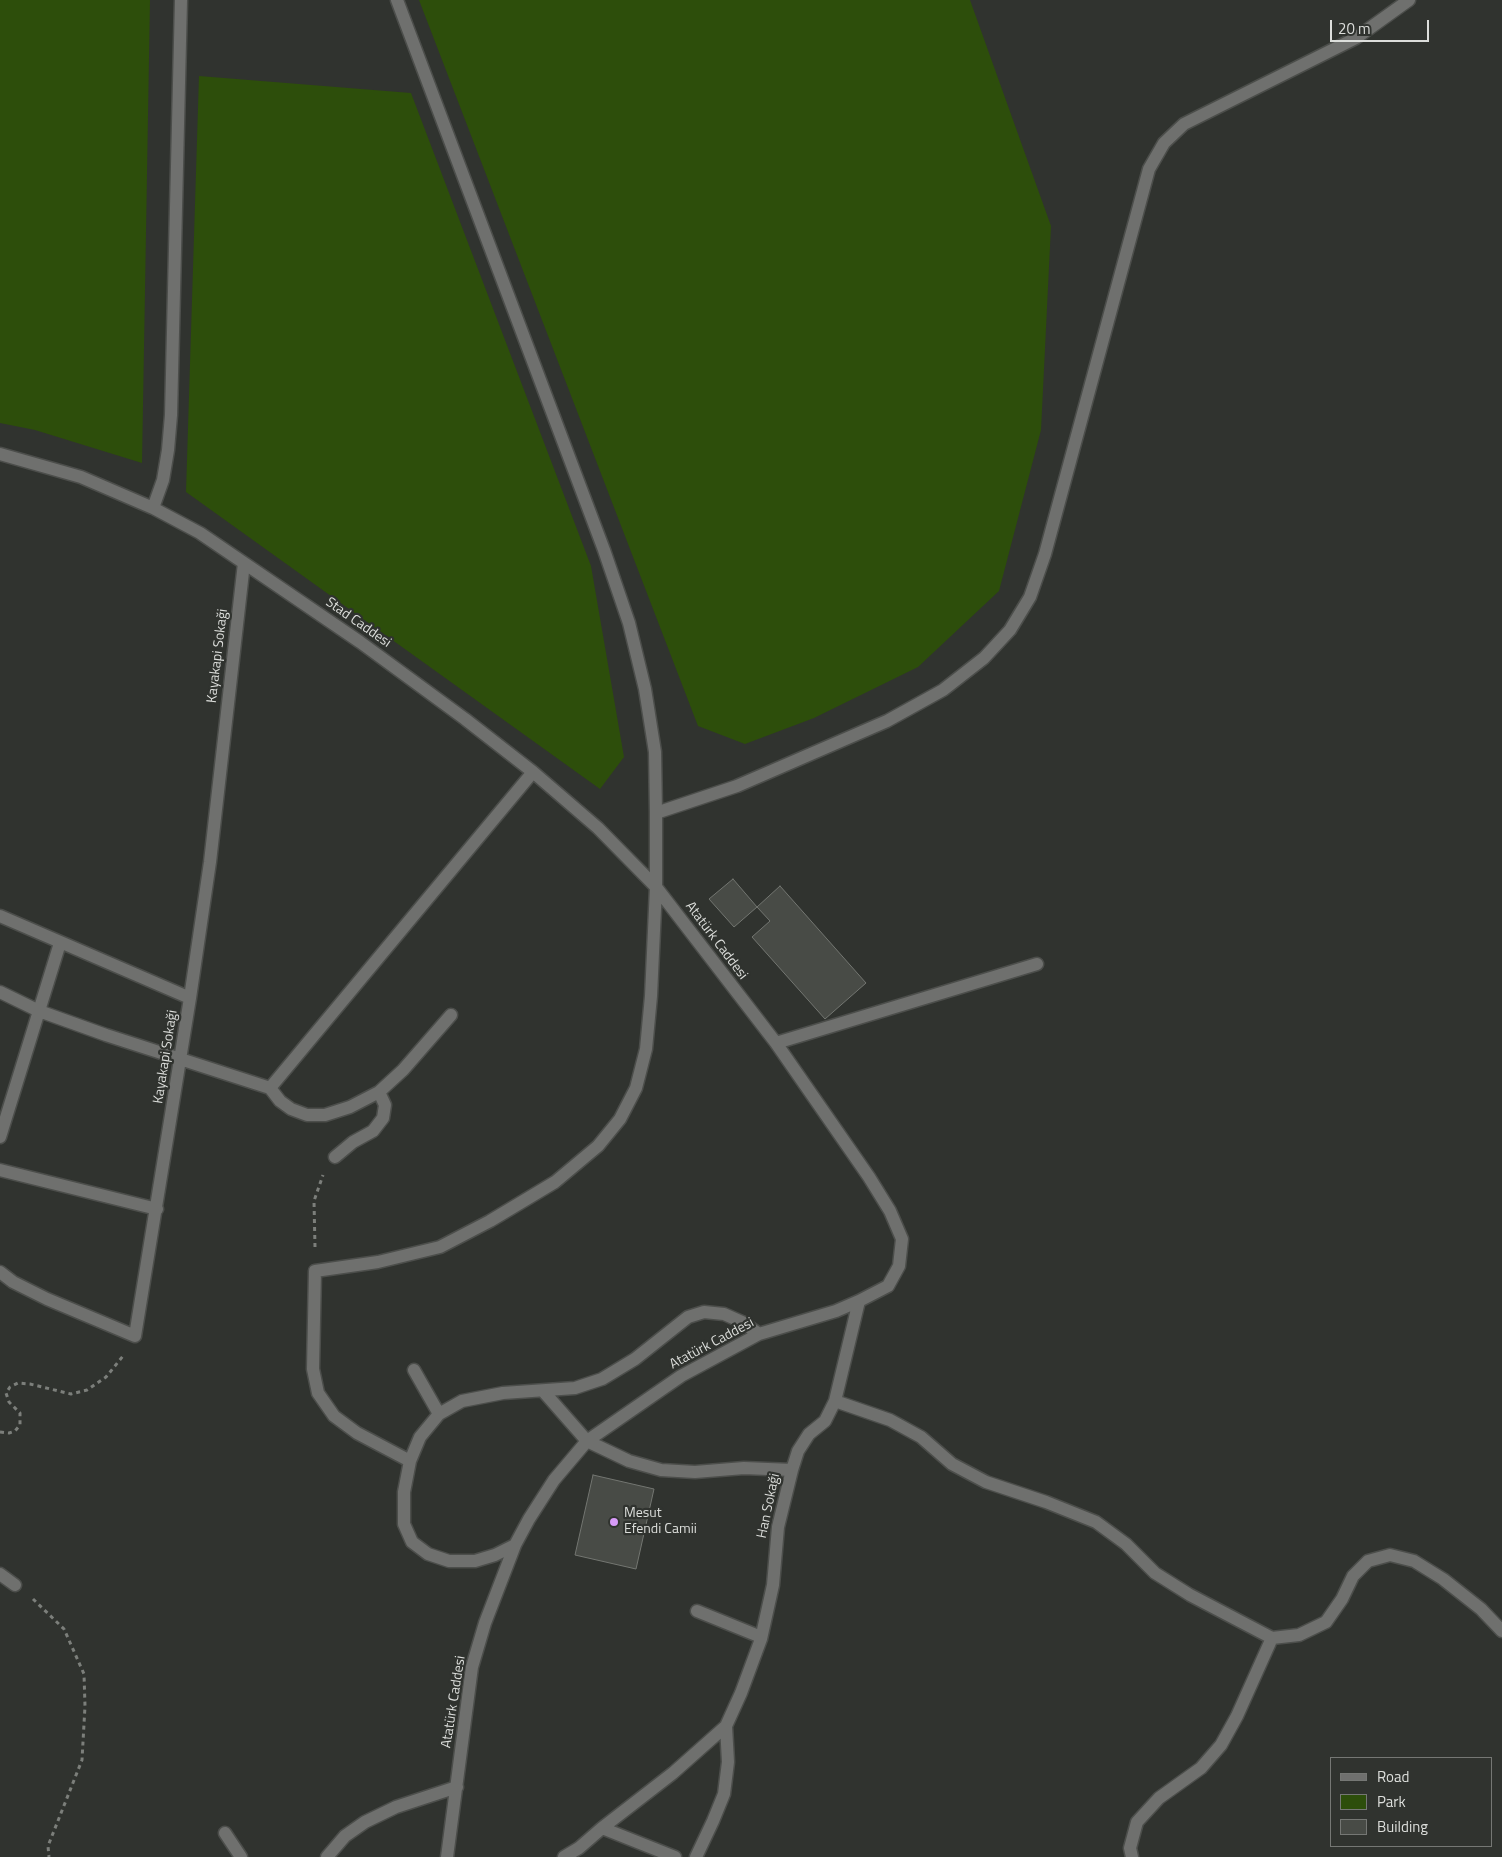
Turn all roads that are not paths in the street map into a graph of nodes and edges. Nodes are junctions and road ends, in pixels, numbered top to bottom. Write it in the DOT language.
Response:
graph roads {
  1 [pos="181,0"];
  2 [pos="398,0"];
  3 [pos="1408,0"];
  4 [pos="0,454"];
  5 [pos="154,508"];
  6 [pos="244,563"];
  7 [pos="533,772"];
  8 [pos="656,813"];
  9 [pos="656,887"];
  10 [pos="0,916"];
  11 [pos="60,943"];
  12 [pos="1037,964"];
  13 [pos="0,992"];
  14 [pos="190,998"];
  15 [pos="39,1011"];
  16 [pos="451,1015"];
  17 [pos="776,1043"];
  18 [pos="181,1059"];
  19 [pos="270,1088"];
  20 [pos="379,1092"];
  21 [pos="0,1137"];
  22 [pos="335,1157"];
  23 [pos="0,1170"];
  24 [pos="157,1209"];
  25 [pos="0,1272"];
  26 [pos="859,1301"];
  27 [pos="759,1334"];
  28 [pos="414,1370"];
  29 [pos="544,1392"];
  30 [pos="835,1401"];
  31 [pos="439,1414"];
  32 [pos="587,1441"];
  33 [pos="410,1461"];
  34 [pos="792,1470"];
  35 [pos="515,1545"];
  36 [pos="0,1574"];
  37 [pos="14,1585"];
  38 [pos="697,1611"];
  39 [pos="1502,1631"];
  40 [pos="761,1638"];
  41 [pos="1272,1638"];
  42 [pos="726,1726"];
  43 [pos="457,1787"];
  44 [pos="602,1828"];
  45 [pos="225,1833"];
  46 [pos="241,1857"];
  47 [pos="327,1857"];
  48 [pos="447,1857"];
  49 [pos="564,1857"];
  50 [pos="675,1857"];
  51 [pos="696,1857"];
  52 [pos="1132,1857"];
  1 -- 5 [label="street"];
  2 -- 8 [label="street"];
  3 -- 8 [label="street"];
  4 -- 5 [label="street, Stad Caddesi"];
  5 -- 6 [label="street, Stad Caddesi"];
  6 -- 7 [label="street, Stad Caddesi"];
  6 -- 14 [label="street, Kayakapi Sokaği"];
  7 -- 9 [label="street, Stad Caddesi"];
  7 -- 19 [label="street"];
  8 -- 9 [label="street"];
  9 -- 17 [label="street, Atatürk Caddesi"];
  9 -- 33 [label="street"];
  10 -- 11 [label="street"];
  11 -- 14 [label="street"];
  11 -- 15 [label="street"];
  12 -- 17 [label="street"];
  13 -- 15 [label="street"];
  14 -- 18 [label="street, Kayakapi Sokaği"];
  15 -- 18 [label="street"];
  15 -- 21 [label="street"];
  16 -- 20 [label="street"];
  17 -- 26 [label="street, Atatürk Caddesi"];
  18 -- 19 [label="street"];
  18 -- 24 [label="street, Kayakapi Sokaği"];
  19 -- 20 [label="street"];
  20 -- 22 [label="street"];
  23 -- 24 [label="street"];
  24 -- 25 [label="street, Kayakapi Sokaği"];
  26 -- 27 [label="street, Atatürk Caddesi"];
  26 -- 30 [label="street, Han Sokaği"];
  27 -- 29 [label="street"];
  27 -- 32 [label="street, Atatürk Caddesi"];
  28 -- 31 [label="street"];
  29 -- 31 [label="street"];
  29 -- 32 [label="street"];
  30 -- 34 [label="street, Han Sokaği"];
  30 -- 41 [label="street"];
  31 -- 33 [label="street"];
  32 -- 34 [label="street"];
  32 -- 35 [label="street, Atatürk Caddesi"];
  33 -- 35 [label="street"];
  34 -- 40 [label="street, Han Sokaği"];
  35 -- 43 [label="street, Atatürk Caddesi"];
  36 -- 37 [label="street"];
  38 -- 40 [label="street"];
  39 -- 41 [label="street"];
  40 -- 42 [label="street, Han Sokaği"];
  41 -- 52 [label="street"];
  42 -- 44 [label="street, Han Sokaği"];
  42 -- 51 [label="street, Han Sokaği"];
  43 -- 47 [label="street"];
  43 -- 48 [label="street, Atatürk Caddesi"];
  44 -- 49 [label="street, Han Sokaği"];
  44 -- 50 [label="street"];
  45 -- 46 [label="street"];
}
